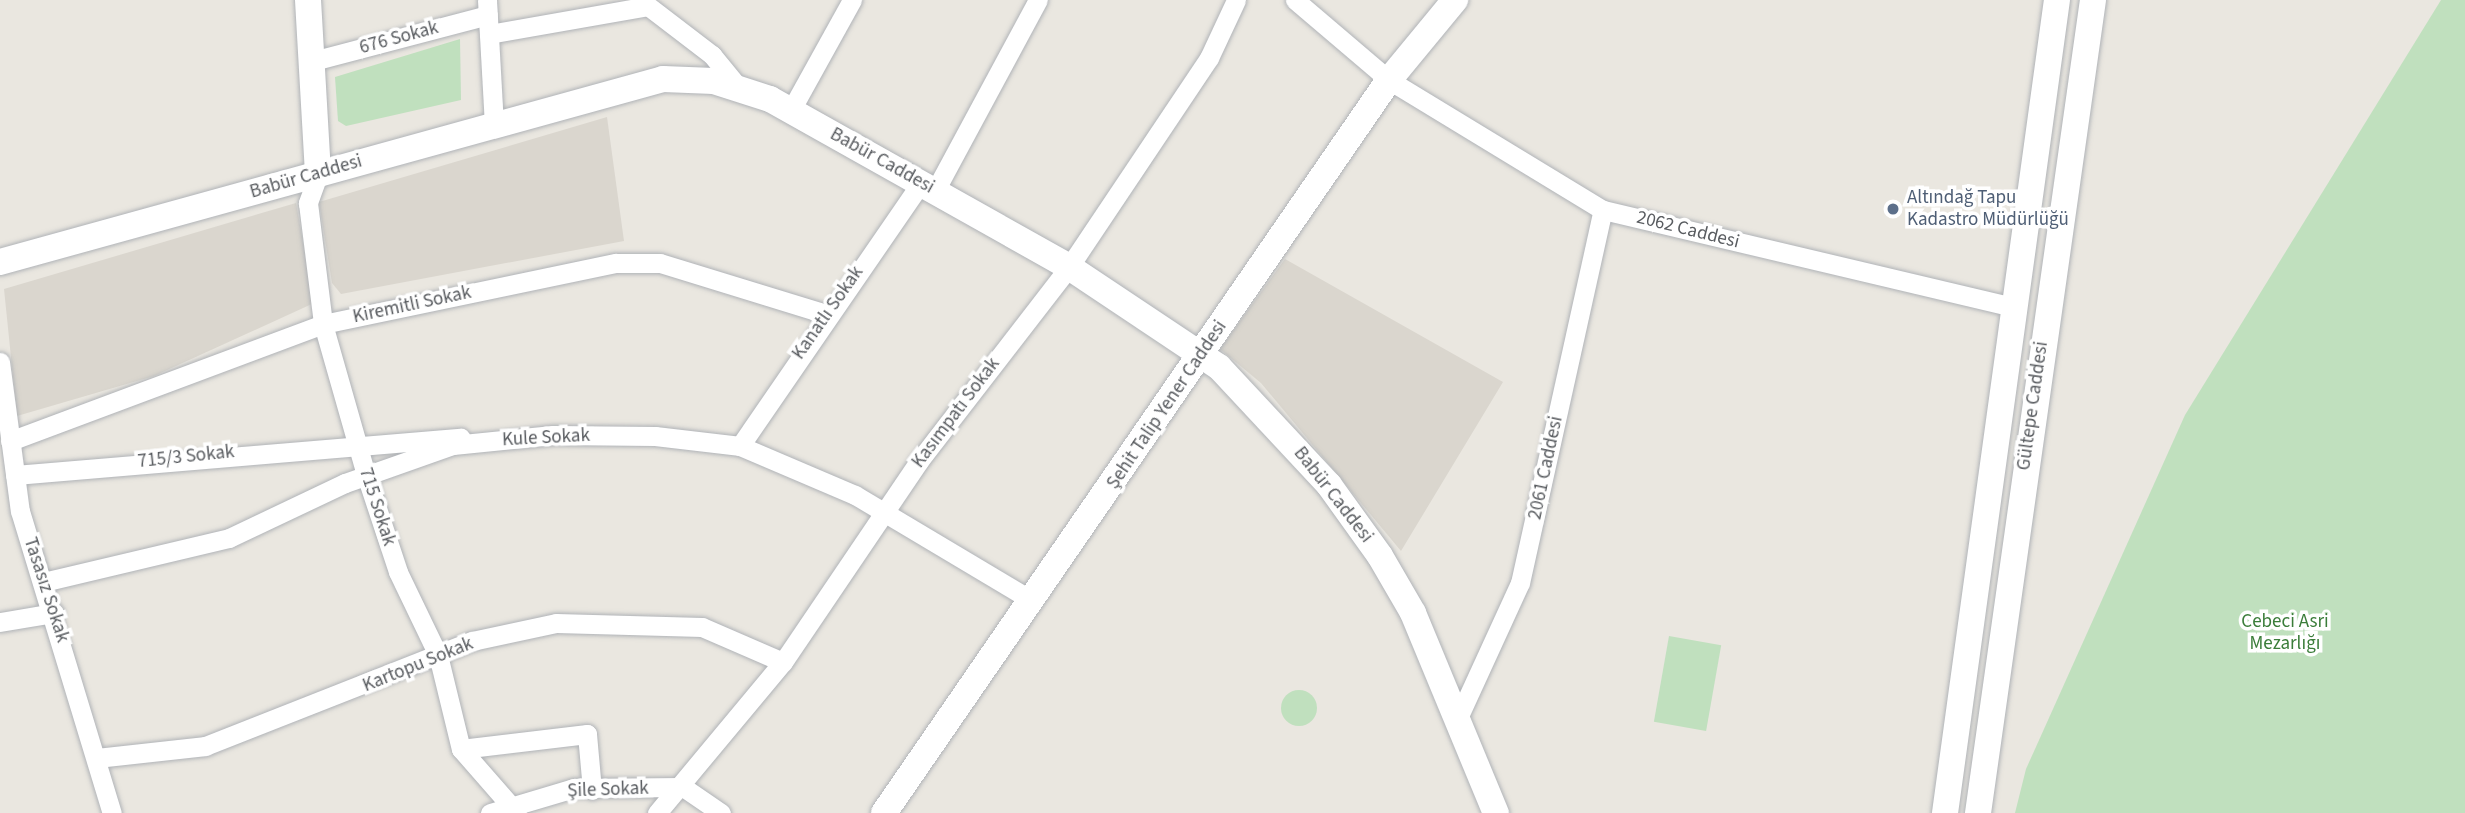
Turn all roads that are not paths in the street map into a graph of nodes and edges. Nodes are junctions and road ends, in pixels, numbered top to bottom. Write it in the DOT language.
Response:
graph roads {
  1 [pos="308,0"];
  2 [pos="852,0"];
  3 [pos="1038,0"];
  4 [pos="1236,0"];
  5 [pos="1294,0"];
  6 [pos="1455,0"];
  7 [pos="2057,0"];
  8 [pos="2093,0"];
  9 [pos="650,3"];
  10 [pos="488,16"];
  11 [pos="309,62"];
  12 [pos="1389,80"];
  13 [pos="739,88"];
  14 [pos="791,110"];
  15 [pos="494,124"];
  16 [pos="318,174"];
  17 [pos="928,187"];
  18 [pos="1602,210"];
  19 [pos="0,262"];
  20 [pos="1069,267"];
  21 [pos="2016,308"];
  22 [pos="826,314"];
  23 [pos="323,324"];
  24 [pos="1203,352"];
  25 [pos="0,362"];
  26 [pos="10,441"];
  27 [pos="492,441"];
  28 [pos="358,442"];
  29 [pos="740,446"];
  30 [pos="15,475"];
  31 [pos="366,475"];
  32 [pos="886,510"];
  33 [pos="43,582"];
  34 [pos="1033,601"];
  35 [pos="54,613"];
  36 [pos="0,622"];
  37 [pos="438,655"];
  38 [pos="783,662"];
  39 [pos="1459,716"];
  40 [pos="461,749"];
  41 [pos="97,758"];
  42 [pos="683,787"];
  43 [pos="593,790"];
  44 [pos="513,808"];
  45 [pos="112,813"];
  46 [pos="490,813"];
  47 [pos="657,813"];
  48 [pos="721,813"];
  49 [pos="884,813"];
  50 [pos="1496,813"];
  51 [pos="1945,813"];
  52 [pos="1978,813"];
  1 -- 11 [label="main road"];
  2 -- 14 [label="street"];
  3 -- 17 [label="street, Kanatlı Sokak"];
  4 -- 20 [label="street, Kasımpatı Sokak"];
  5 -- 12 [label="street, 2062 Caddesi"];
  6 -- 12 [label="main road, Şehit Talip Yener Caddesi"];
  7 -- 21 [label="main road, Gültepe Caddesi"];
  8 -- 52 [label="main road, Gültepe Caddesi"];
  9 -- 10 [label="street, 676 Sokak"];
  9 -- 13 [label="street"];
  10 -- 11 [label="street, 676 Sokak"];
  10 -- 15 [label="street"];
  11 -- 16 [label="main road"];
  12 -- 18 [label="street, 2062 Caddesi"];
  12 -- 24 [label="main road, Şehit Talip Yener Caddesi"];
  13 -- 14 [label="main road, Babür Caddesi"];
  13 -- 15 [label="main road, Babür Caddesi"];
  14 -- 17 [label="main road, Babür Caddesi"];
  15 -- 16 [label="main road, Babür Caddesi"];
  16 -- 19 [label="main road, Babür Caddesi"];
  16 -- 23 [label="street, 715 Sokak"];
  17 -- 20 [label="main road, Babür Caddesi"];
  17 -- 22 [label="street, Kanatlı Sokak"];
  18 -- 21 [label="street, 2062 Caddesi"];
  18 -- 39 [label="street, 2061 Caddesi"];
  20 -- 24 [label="main road, Babür Caddesi"];
  20 -- 32 [label="street, Kasımpatı Sokak"];
  21 -- 51 [label="main road, Gültepe Caddesi"];
  22 -- 23 [label="street, Kiremitli Sokak"];
  22 -- 29 [label="street, Kanatlı Sokak"];
  23 -- 26 [label="street, Kiremitli Sokak"];
  23 -- 28 [label="street, 715 Sokak"];
  24 -- 34 [label="main road, Şehit Talip Yener Caddesi"];
  24 -- 39 [label="main road, Babür Caddesi"];
  25 -- 26 [label="street, Tasasız Sokak"];
  26 -- 30 [label="street, Tasasız Sokak"];
  27 -- 28 [label="street, 715/3 Sokak"];
  27 -- 29 [label="street, Kule Sokak"];
  27 -- 31 [label="street, Kule Sokak"];
  28 -- 30 [label="street, 715/3 Sokak"];
  28 -- 31 [label="street, 715 Sokak"];
  29 -- 32 [label="street, Kule Sokak"];
  30 -- 33 [label="street, Tasasız Sokak"];
  31 -- 33 [label="street, Kule Sokak"];
  31 -- 37 [label="street, 715 Sokak"];
  32 -- 34 [label="street, Kule Sokak"];
  32 -- 38 [label="street, Kasımpatı Sokak"];
  33 -- 35 [label="street, Tasasız Sokak"];
  34 -- 49 [label="main road, Şehit Talip Yener Caddesi"];
  35 -- 36 [label="street"];
  35 -- 41 [label="street, Tasasız Sokak"];
  37 -- 38 [label="street, Kartopu Sokak"];
  37 -- 40 [label="street, 715 Sokak"];
  37 -- 41 [label="street, Kartopu Sokak"];
  38 -- 42 [label="street, Kasımpatı Sokak"];
  39 -- 50 [label="main road, Babür Caddesi"];
  40 -- 43 [label="street"];
  40 -- 44 [label="street, 715 Sokak"];
  41 -- 45 [label="street, Tasasız Sokak"];
  42 -- 43 [label="street, Şile Sokak"];
  42 -- 47 [label="street, Kasımpatı Sokak"];
  42 -- 48 [label="street"];
  43 -- 44 [label="street, Şile Sokak"];
  44 -- 46 [label="street, Şile Sokak"];
}
